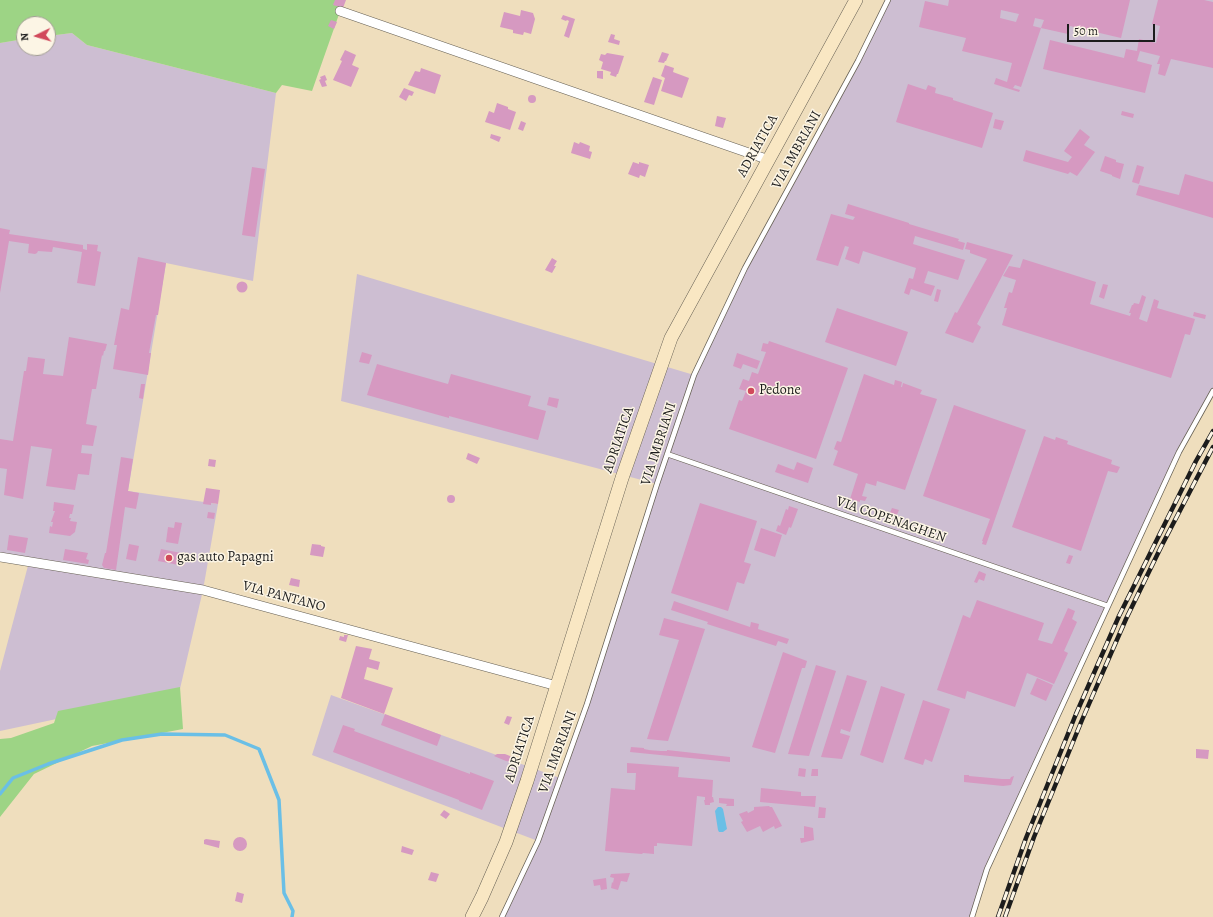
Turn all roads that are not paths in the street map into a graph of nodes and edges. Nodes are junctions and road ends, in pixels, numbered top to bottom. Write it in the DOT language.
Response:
graph roads {
  1 [pos="856,0"];
  2 [pos="888,0"];
  3 [pos="340,11"];
  4 [pos="768,160"];
  5 [pos="1213,391"];
  6 [pos="667,454"];
  7 [pos="0,557"];
  8 [pos="1108,606"];
  9 [pos="557,686"];
  10 [pos="472,917"];
  11 [pos="502,917"];
  12 [pos="972,917"];
  1 -- 4 [label="main road, ADRIATICA"];
  2 -- 6 [label="lane, VIA IMBRIANI"];
  3 -- 4 [label="street"];
  4 -- 9 [label="main road, ADRIATICA"];
  5 -- 8 [label="lane"];
  6 -- 8 [label="lane, VIA COPENAGHEN"];
  6 -- 11 [label="lane, VIA IMBRIANI"];
  7 -- 9 [label="street, VIA PANTANO"];
  8 -- 12 [label="lane"];
  9 -- 10 [label="main road, ADRIATICA"];
}
